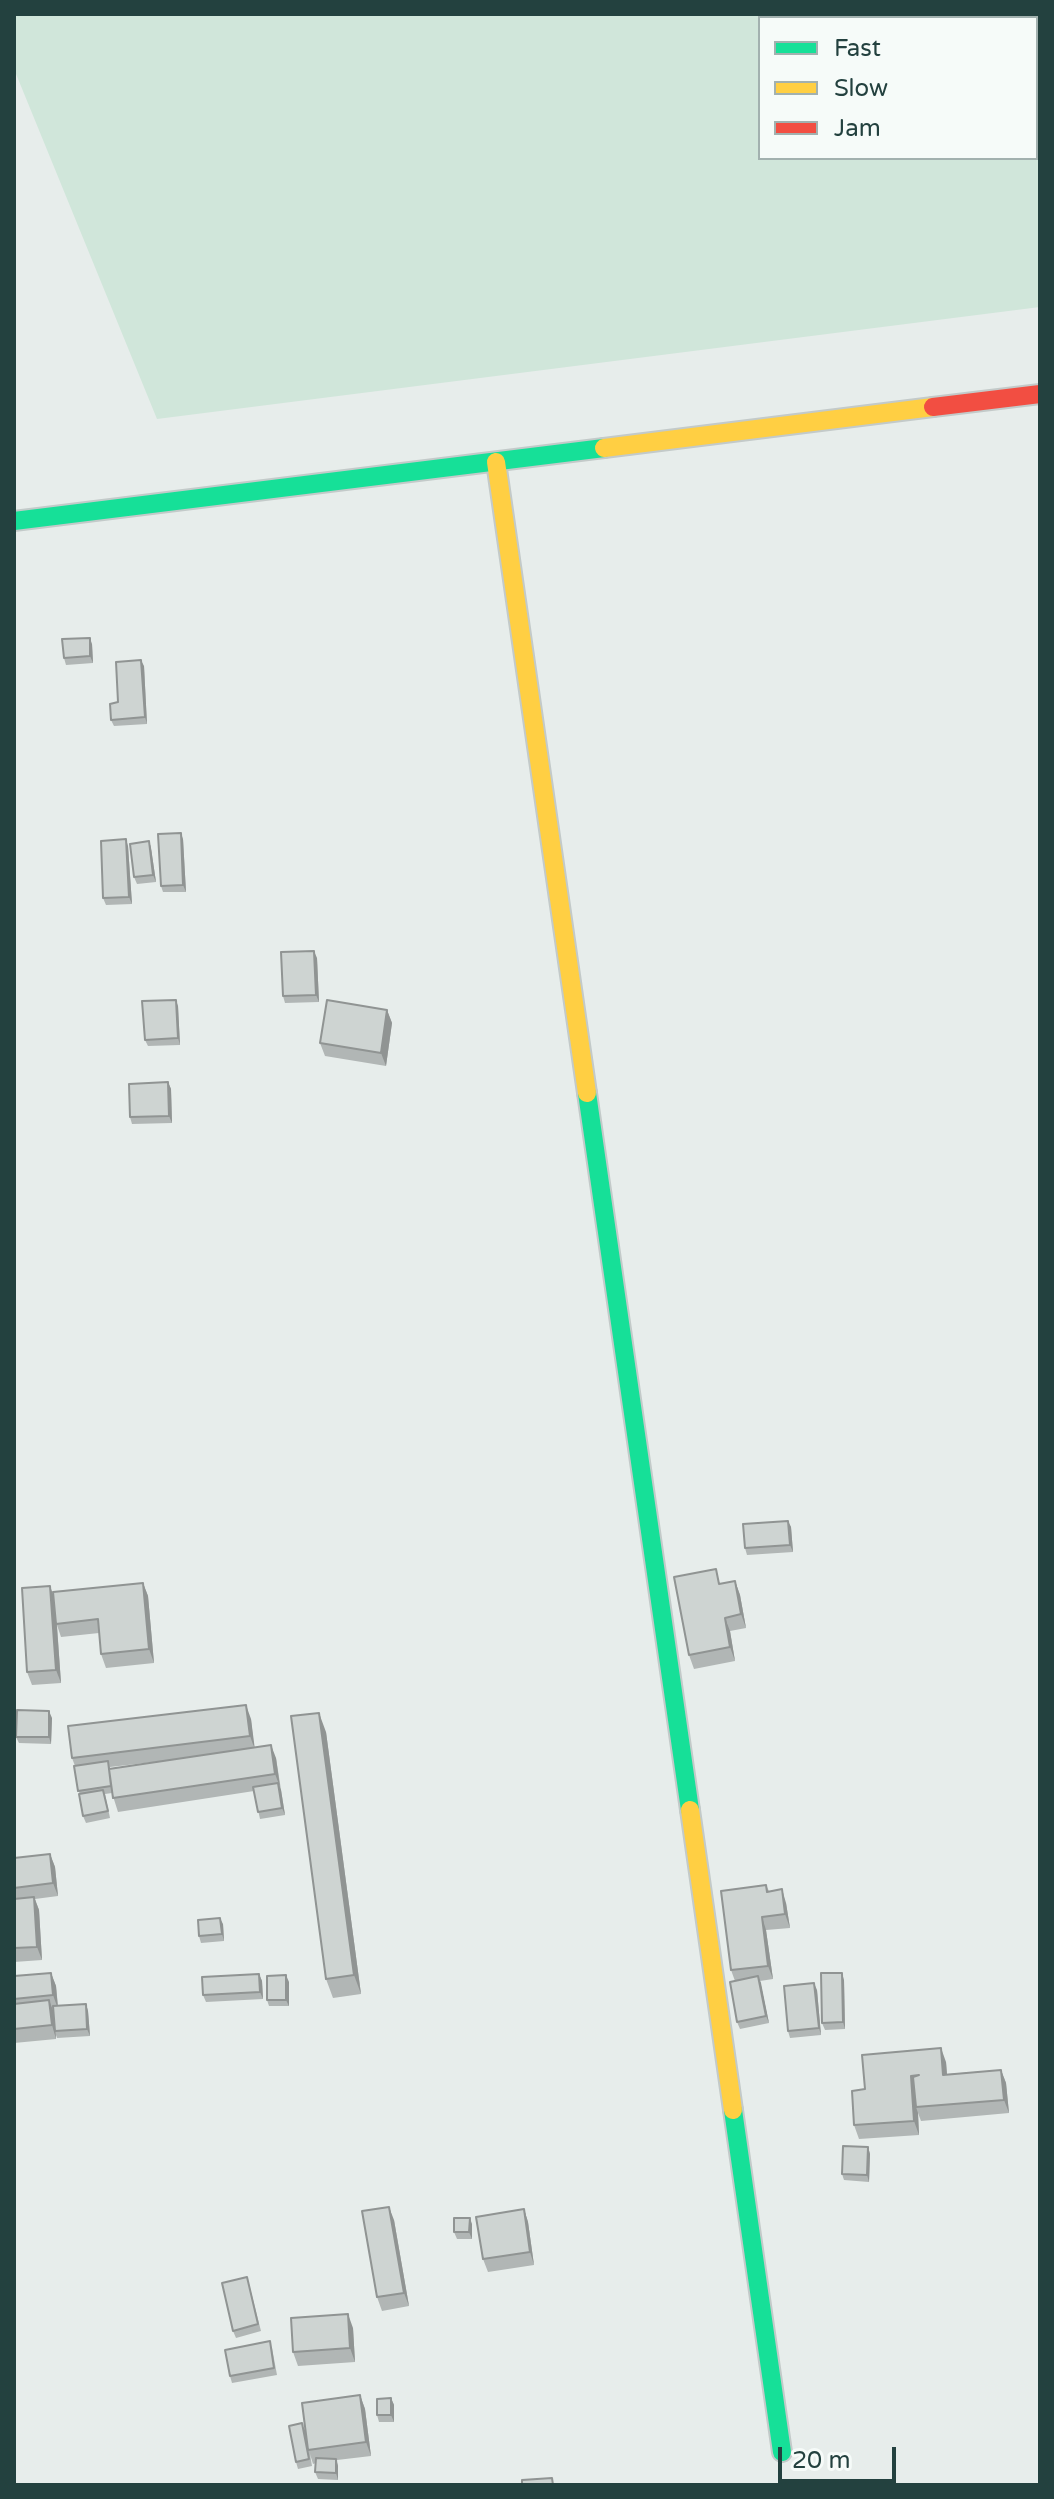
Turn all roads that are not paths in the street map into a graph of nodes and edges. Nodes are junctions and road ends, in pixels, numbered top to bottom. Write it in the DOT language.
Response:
graph roads {
  1 [pos="1040,394"];
  2 [pos="496,462"];
  3 [pos="14,521"];
  4 [pos="782,2452"];
  1 -- 2 [label="street"];
  2 -- 3 [label="street"];
  2 -- 4 [label="street"];
}
